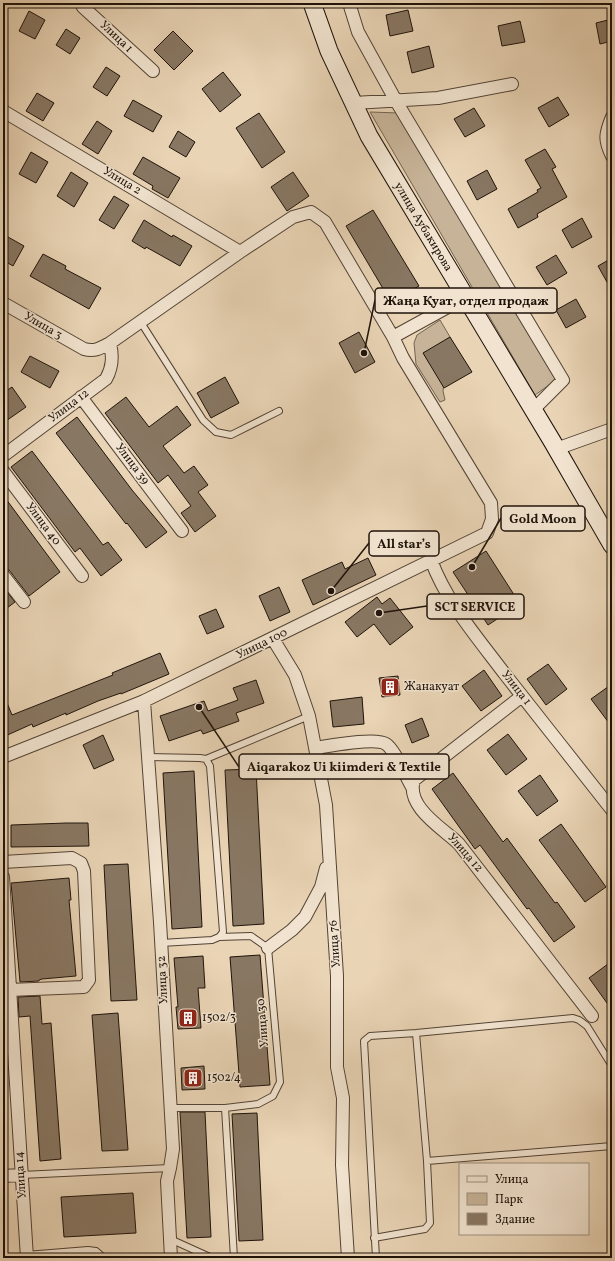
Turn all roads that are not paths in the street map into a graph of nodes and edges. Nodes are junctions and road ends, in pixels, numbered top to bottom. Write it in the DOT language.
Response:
graph roads {
  1 [pos="81,3"];
  2 [pos="312,3"];
  3 [pos="349,3"];
  4 [pos="153,71"];
  5 [pos="512,84"];
  6 [pos="396,101"];
  7 [pos="354,103"];
  8 [pos="3,111"];
  9 [pos="612,117"];
  10 [pos="612,156"];
  11 [pos="240,252"];
  12 [pos="466,297"];
  13 [pos="3,303"];
  14 [pos="140,322"];
  15 [pos="393,337"];
  16 [pos="110,343"];
  17 [pos="82,397"];
  18 [pos="533,410"];
  19 [pos="279,411"];
  20 [pos="612,429"];
  21 [pos="556,449"];
  22 [pos="3,456"];
  23 [pos="3,471"];
  24 [pos="182,531"];
  25 [pos="612,545"];
  26 [pos="431,560"];
  27 [pos="3,574"];
  28 [pos="82,576"];
  29 [pos="24,602"];
  30 [pos="273,639"];
  31 [pos="522,696"];
  32 [pos="144,701"];
  33 [pos="309,716"];
  34 [pos="315,748"];
  35 [pos="3,757"];
  36 [pos="148,758"];
  37 [pos="206,759"];
  38 [pos="412,787"];
  39 [pos="612,810"];
  40 [pos="329,854"];
  41 [pos="3,862"];
  42 [pos="3,877"];
  43 [pos="219,937"];
  44 [pos="161,943"];
  45 [pos="268,948"];
  46 [pos="10,990"];
  47 [pos="592,1016"];
  48 [pos="416,1034"];
  49 [pos="612,1066"];
  50 [pos="170,1108"];
  51 [pos="225,1108"];
  52 [pos="612,1146"];
  53 [pos="427,1160"];
  54 [pos="170,1168"];
  55 [pos="21,1175"];
  56 [pos="3,1176"];
  57 [pos="374,1238"];
  58 [pos="170,1239"];
  59 [pos="26,1256"];
  60 [pos="104,1258"];
  61 [pos="171,1258"];
  62 [pos="212,1258"];
  63 [pos="234,1258"];
  64 [pos="348,1258"];
  65 [pos="376,1258"];
  1 -- 4 [label="street, Улица 1"];
  2 -- 7 [label="main road, улица Аубакирова"];
  3 -- 6 [label="street"];
  5 -- 6 [label="street"];
  6 -- 7 [label="street"];
  6 -- 18 [label="street"];
  7 -- 12 [label="main road, улица Аубакирова"];
  8 -- 11 [label="street, Улица 2"];
  9 -- 10 [label="street"];
  11 -- 14 [label="street"];
  11 -- 15 [label="street"];
  12 -- 15 [label="street"];
  12 -- 18 [label="main road, улица Аубакирова"];
  13 -- 16 [label="street, Улица 3"];
  14 -- 16 [label="street"];
  14 -- 19 [label="lane"];
  15 -- 26 [label="street, Улица 100"];
  16 -- 17 [label="street, Улица 12"];
  17 -- 22 [label="street, Улица 12"];
  17 -- 24 [label="street, Улица 39"];
  18 -- 21 [label="main road, улица Аубакирова"];
  20 -- 21 [label="street"];
  21 -- 25 [label="main road, улица Аубакирова"];
  23 -- 28 [label="street, Улица 40"];
  26 -- 30 [label="street, Улица 100"];
  26 -- 31 [label="street, Улица 1"];
  27 -- 29 [label="street"];
  30 -- 32 [label="street, Улица 100"];
  30 -- 33 [label="street, Улица 76"];
  31 -- 38 [label="street"];
  31 -- 39 [label="street, Улица 1"];
  32 -- 35 [label="street, Улица 100"];
  32 -- 36 [label="street, Улица 32"];
  33 -- 34 [label="street, Улица 76"];
  33 -- 37 [label="lane"];
  34 -- 38 [label="street, Улица 12"];
  34 -- 40 [label="street, Улица 76"];
  36 -- 37 [label="lane"];
  36 -- 44 [label="street, Улица 32"];
  37 -- 43 [label="lane"];
  38 -- 47 [label="street, Улица 12"];
  40 -- 45 [label="street"];
  40 -- 64 [label="street, Улица 76"];
  41 -- 46 [label="street"];
  42 -- 46 [label="street, Улица 14"];
  43 -- 44 [label="lane"];
  43 -- 45 [label="lane"];
  44 -- 50 [label="street, Улица 32"];
  45 -- 51 [label="lane, Улица 30"];
  46 -- 55 [label="street, Улица 14"];
  48 -- 49 [label="lane"];
  48 -- 53 [label="lane"];
  48 -- 57 [label="lane"];
  50 -- 51 [label="lane, Улица 30"];
  50 -- 54 [label="street, Улица 32"];
  51 -- 63 [label="lane"];
  52 -- 53 [label="lane"];
  53 -- 57 [label="lane"];
  54 -- 55 [label="lane"];
  54 -- 58 [label="street, Улица 32"];
  55 -- 56 [label="street"];
  55 -- 59 [label="street, Улица 14"];
  57 -- 65 [label="lane"];
  58 -- 61 [label="street, Улица 32"];
  58 -- 62 [label="lane"];
  59 -- 60 [label="lane"];
}
